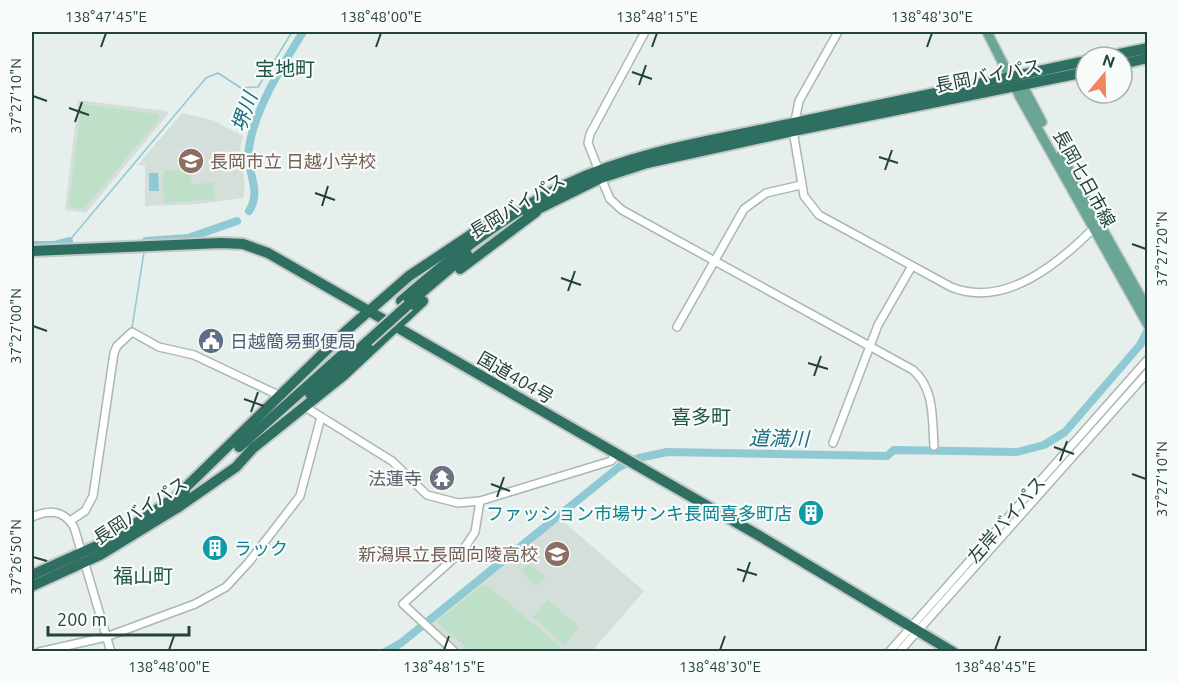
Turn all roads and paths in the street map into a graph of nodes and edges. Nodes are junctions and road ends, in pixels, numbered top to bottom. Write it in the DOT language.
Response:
graph roads {
  1 [pos="645,32"];
  2 [pos="838,32"];
  3 [pos="987,32"];
  4 [pos="1074,65"];
  5 [pos="1074,74"];
  6 [pos="1017,83"];
  7 [pos="793,127"];
  8 [pos="600,174"];
  9 [pos="568,184"];
  10 [pos="801,185"];
  11 [pos="548,203"];
  12 [pos="1097,226"];
  13 [pos="32,251"];
  14 [pos="716,259"];
  15 [pos="912,266"];
  16 [pos="404,303"];
  17 [pos="368,311"];
  18 [pos="1146,318"];
  19 [pos="396,326"];
  20 [pos="677,327"];
  21 [pos="383,340"];
  22 [pos="870,347"];
  23 [pos="444,354"];
  24 [pos="1148,359"];
  25 [pos="1148,372"];
  26 [pos="274,393"];
  27 [pos="310,410"];
  28 [pos="321,417"];
  29 [pos="249,442"];
  30 [pos="833,443"];
  31 [pos="934,446"];
  32 [pos="619,456"];
  33 [pos="230,460"];
  34 [pos="480,501"];
  35 [pos="32,517"];
  36 [pos="70,521"];
  37 [pos="84,559"];
  38 [pos="32,575"];
  39 [pos="32,586"];
  40 [pos="914,628"];
  41 [pos="106,637"];
  42 [pos="39,651"];
  43 [pos="111,651"];
  44 [pos="455,651"];
  45 [pos="889,651"];
  46 [pos="899,651"];
  47 [pos="953,651"];
  1 -- 8 [label="street"];
  2 -- 7 [label="street"];
  3 -- 6 [label="main road, 長岡七日市線"];
  4 -- 6 [label="highway, 長岡バイパス"];
  5 -- 6 [label="highway, 長岡バイパス"];
  6 -- 7 [label="highway, 長岡バイパス"];
  6 -- 12 [label="main road, 長岡七日市線"];
  7 -- 8 [label="highway, 長岡バイパス"];
  7 -- 10 [label="street"];
  8 -- 9 [label="highway, 長岡バイパス"];
  8 -- 11 [label="highway, 長岡バイパス"];
  8 -- 14 [label="street"];
  9 -- 16 [label="highway, 長岡バイパス"];
  9 -- 17 [label="highway"];
  10 -- 14 [label="street"];
  10 -- 15 [label="street"];
  11 -- 16 [label="highway, 長岡バイパス"];
  11 -- 19 [label="highway"];
  12 -- 15 [label="street"];
  12 -- 18 [label="main road, 長岡七日市線"];
  13 -- 17 [label="highway, 国道404号"];
  14 -- 20 [label="street"];
  14 -- 22 [label="street"];
  15 -- 22 [label="street"];
  16 -- 29 [label="highway, 長岡バイパス, bridge"];
  17 -- 19 [label="highway, 国道404号"];
  17 -- 29 [label="highway"];
  19 -- 21 [label="highway"];
  19 -- 23 [label="highway, 国道404号"];
  21 -- 23 [label="highway"];
  21 -- 29 [label="highway"];
  22 -- 30 [label="street"];
  22 -- 31 [label="street"];
  23 -- 32 [label="highway, 国道404号"];
  24 -- 40 [label="street, 左岸バイパス"];
  25 -- 40 [label="street, 左岸バイパス"];
  26 -- 36 [label="street"];
  27 -- 28 [label="street"];
  28 -- 34 [label="street"];
  28 -- 41 [label="street"];
  29 -- 33 [label="highway"];
  29 -- 33 [label="highway"];
  32 -- 34 [label="street"];
  32 -- 40 [label="highway, 国道404号"];
  33 -- 37 [label="highway, 長岡バイパス"];
  33 -- 37 [label="highway, 長岡バイパス"];
  34 -- 44 [label="street"];
  35 -- 36 [label="street"];
  36 -- 37 [label="street"];
  37 -- 38 [label="highway, 長岡バイパス"];
  37 -- 39 [label="highway, 長岡バイパス"];
  37 -- 41 [label="street"];
  40 -- 45 [label="street, 左岸バイパス"];
  40 -- 46 [label="street, 左岸バイパス"];
  40 -- 47 [label="highway, 国道404号"];
  41 -- 42 [label="street"];
  41 -- 43 [label="street"];
}
